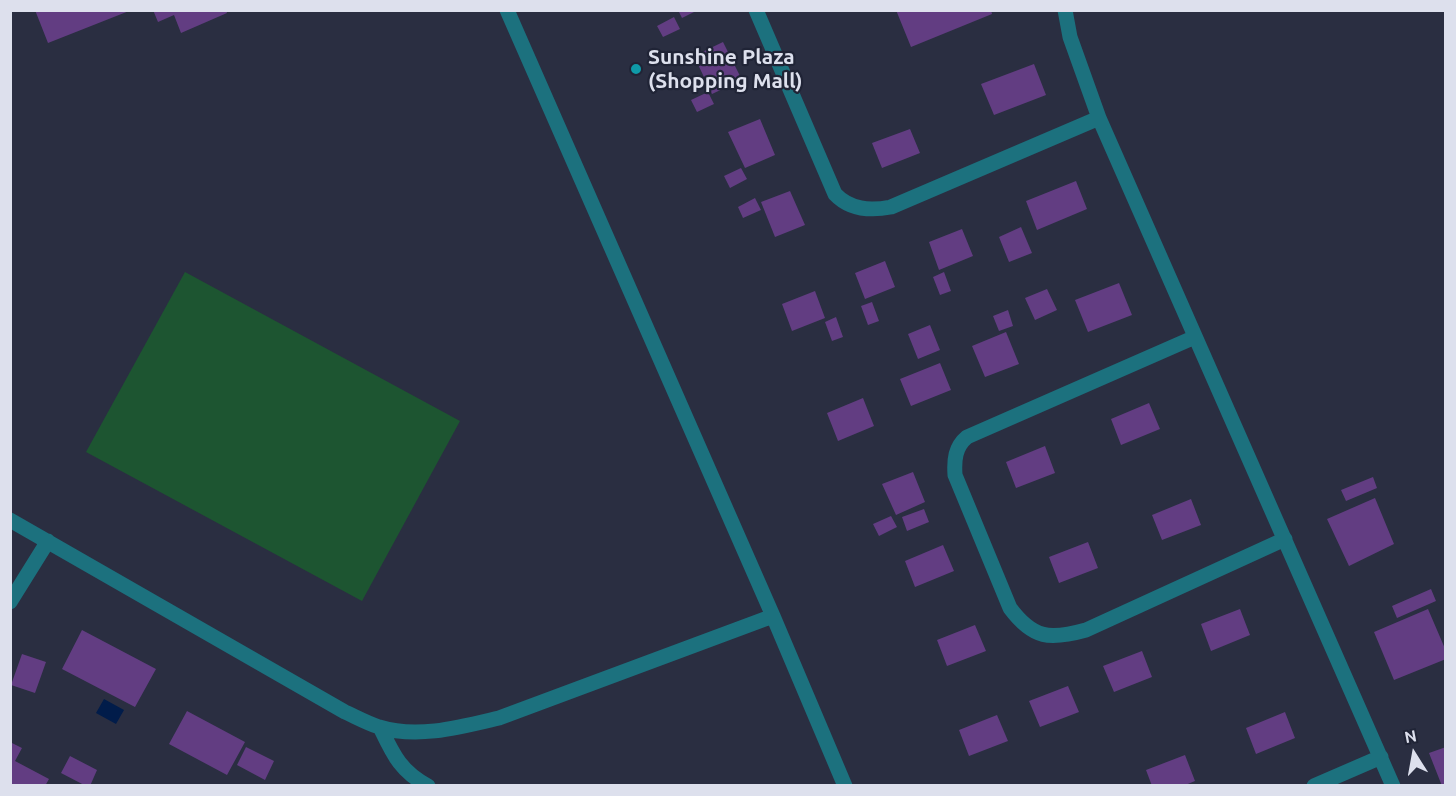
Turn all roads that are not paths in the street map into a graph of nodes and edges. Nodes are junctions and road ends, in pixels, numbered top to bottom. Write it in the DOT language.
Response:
graph roads {
  1 [pos="507,10"];
  2 [pos="756,10"];
  3 [pos="1065,10"];
  4 [pos="1099,118"];
  5 [pos="1195,337"];
  6 [pos="10,520"];
  7 [pos="1285,539"];
  8 [pos="48,541"];
  9 [pos="10,602"];
  10 [pos="773,616"];
  11 [pos="380,727"];
  12 [pos="1381,757"];
  13 [pos="428,786"];
  14 [pos="844,786"];
  15 [pos="1314,786"];
  16 [pos="1394,786"];
  1 -- 10 [label="street"];
  2 -- 4 [label="street"];
  3 -- 4 [label="street"];
  4 -- 5 [label="street"];
  5 -- 7 [label="street"];
  5 -- 7 [label="street"];
  6 -- 8 [label="street"];
  7 -- 12 [label="street"];
  8 -- 9 [label="street"];
  8 -- 11 [label="street"];
  10 -- 11 [label="street"];
  10 -- 14 [label="street"];
  11 -- 13 [label="street"];
  12 -- 15 [label="street"];
  12 -- 16 [label="street"];
}
